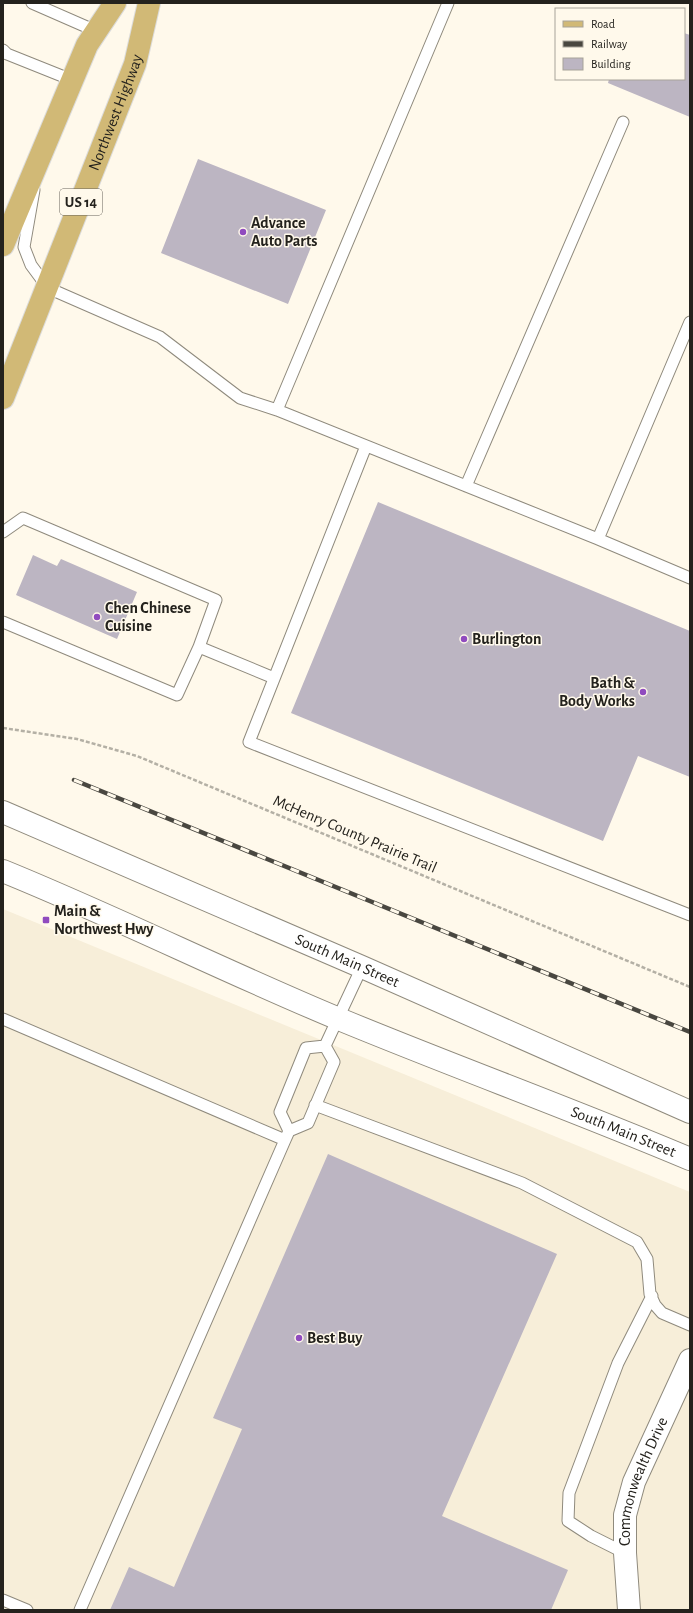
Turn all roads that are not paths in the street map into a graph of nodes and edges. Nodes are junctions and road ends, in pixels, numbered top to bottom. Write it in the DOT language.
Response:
graph roads {
  1 [pos="32,3"];
  2 [pos="115,3"];
  3 [pos="149,3"];
  4 [pos="448,3"];
  5 [pos="96,31"];
  6 [pos="3,50"];
  7 [pos="72,80"];
  8 [pos="623,122"];
  9 [pos="40,156"];
  10 [pos="3,245"];
  11 [pos="48,288"];
  12 [pos="690,322"];
  13 [pos="3,398"];
  14 [pos="276,410"];
  15 [pos="366,446"];
  16 [pos="466,486"];
  17 [pos="3,532"];
  18 [pos="598,539"];
  19 [pos="690,578"];
  20 [pos="3,622"];
  21 [pos="199,647"];
  22 [pos="274,678"];
  23 [pos="3,812"];
  24 [pos="3,871"];
  25 [pos="690,915"];
  26 [pos="362,967"];
  27 [pos="3,1019"];
  28 [pos="339,1019"];
  29 [pos="325,1046"];
  30 [pos="315,1105"];
  31 [pos="690,1112"];
  32 [pos="287,1136"];
  33 [pos="690,1159"];
  34 [pos="652,1296"];
  35 [pos="690,1325"];
  36 [pos="690,1360"];
  37 [pos="625,1552"];
  38 [pos="3,1600"];
  39 [pos="27,1610"];
  40 [pos="80,1610"];
  41 [pos="629,1610"];
  1 -- 5 [label="lane"];
  2 -- 5 [label="main road"];
  3 -- 11 [label="main road, Northwest Highway / US 14"];
  4 -- 14 [label="lane"];
  5 -- 7 [label="main road"];
  6 -- 7 [label="lane"];
  7 -- 9 [label="main road"];
  8 -- 16 [label="lane"];
  9 -- 10 [label="main road"];
  9 -- 11 [label="lane"];
  11 -- 13 [label="main road, Northwest Highway / US 14"];
  11 -- 14 [label="lane"];
  12 -- 18 [label="lane"];
  14 -- 15 [label="lane"];
  15 -- 16 [label="lane"];
  15 -- 22 [label="lane"];
  16 -- 18 [label="lane"];
  17 -- 21 [label="lane"];
  18 -- 19 [label="lane"];
  20 -- 21 [label="lane"];
  21 -- 22 [label="lane"];
  22 -- 25 [label="lane"];
  23 -- 26 [label="street, South Main Street"];
  24 -- 28 [label="street, South Main Street"];
  26 -- 28 [label="lane"];
  26 -- 31 [label="street, South Main Street"];
  27 -- 32 [label="lane"];
  28 -- 29 [label="lane"];
  28 -- 33 [label="street, South Main Street"];
  29 -- 30 [label="lane"];
  29 -- 32 [label="lane"];
  30 -- 32 [label="lane"];
  30 -- 34 [label="lane"];
  32 -- 40 [label="lane"];
  34 -- 35 [label="lane"];
  34 -- 37 [label="lane"];
  36 -- 37 [label="street, Commonwealth Drive"];
  37 -- 41 [label="street, Commonwealth Drive"];
  38 -- 39 [label="lane"];
}
